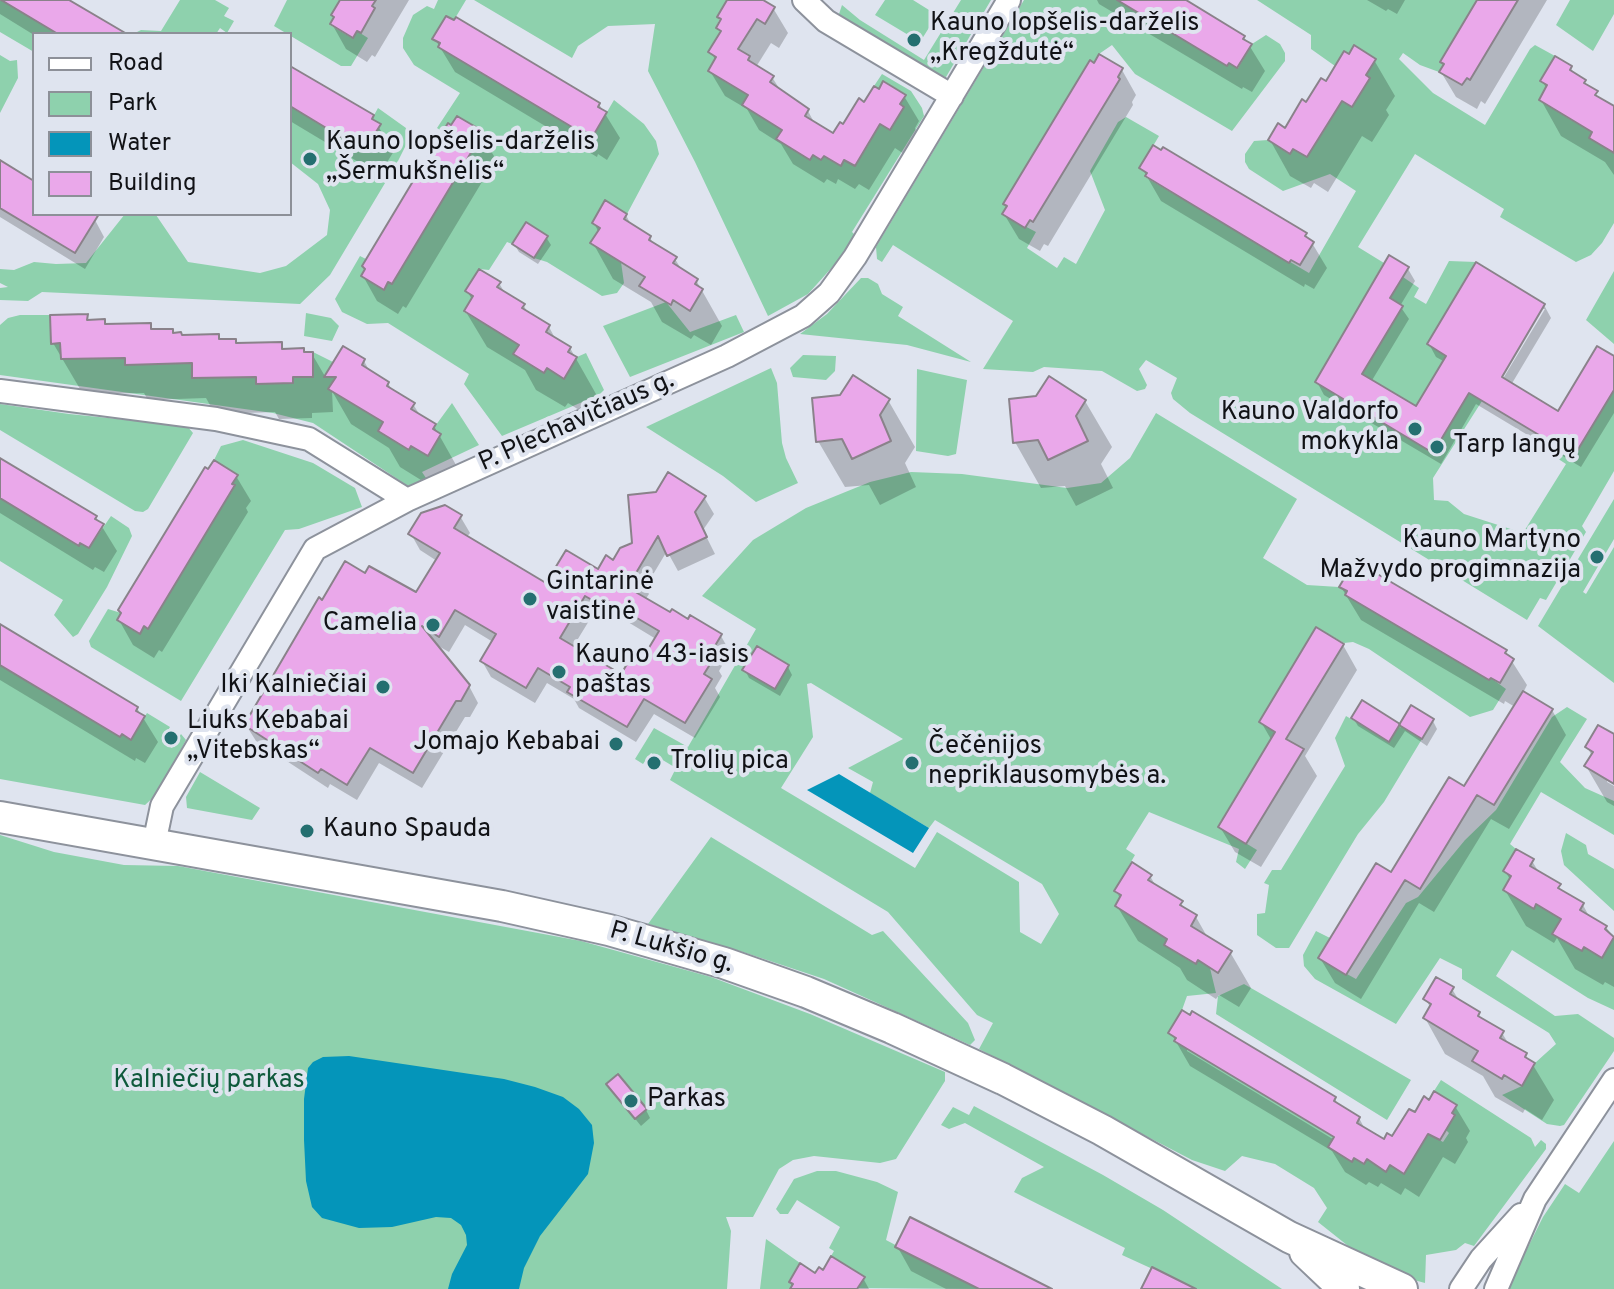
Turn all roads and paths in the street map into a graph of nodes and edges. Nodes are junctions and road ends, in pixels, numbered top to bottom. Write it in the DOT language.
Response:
graph roads {
  1 [pos="804,0"];
  2 [pos="1009,0"];
  3 [pos="952,96"];
  4 [pos="0,391"];
  5 [pos="407,500"];
  6 [pos="0,817"];
  7 [pos="154,844"];
  8 [pos="1614,1080"];
  9 [pos="1535,1199"];
  10 [pos="1289,1237"];
  11 [pos="1344,1289"];
  12 [pos="1402,1289"];
  13 [pos="1461,1289"];
  14 [pos="1496,1289"];
  1 -- 3 [label="street"];
  2 -- 3 [label="street, P. Plechavičiaus g."];
  3 -- 5 [label="street, P. Plechavičiaus g."];
  4 -- 5 [label="street"];
  5 -- 7 [label="street, P. Plechavičiaus g."];
  6 -- 7 [label="main road, P. Lukšio g."];
  7 -- 10 [label="main road, P. Lukšio g."];
  8 -- 9 [label="street"];
  9 -- 13 [label="street"];
  9 -- 14 [label="street"];
  10 -- 11 [label="main road, P. Lukšio g."];
  10 -- 12 [label="main road, P. Lukšio g."];
}
